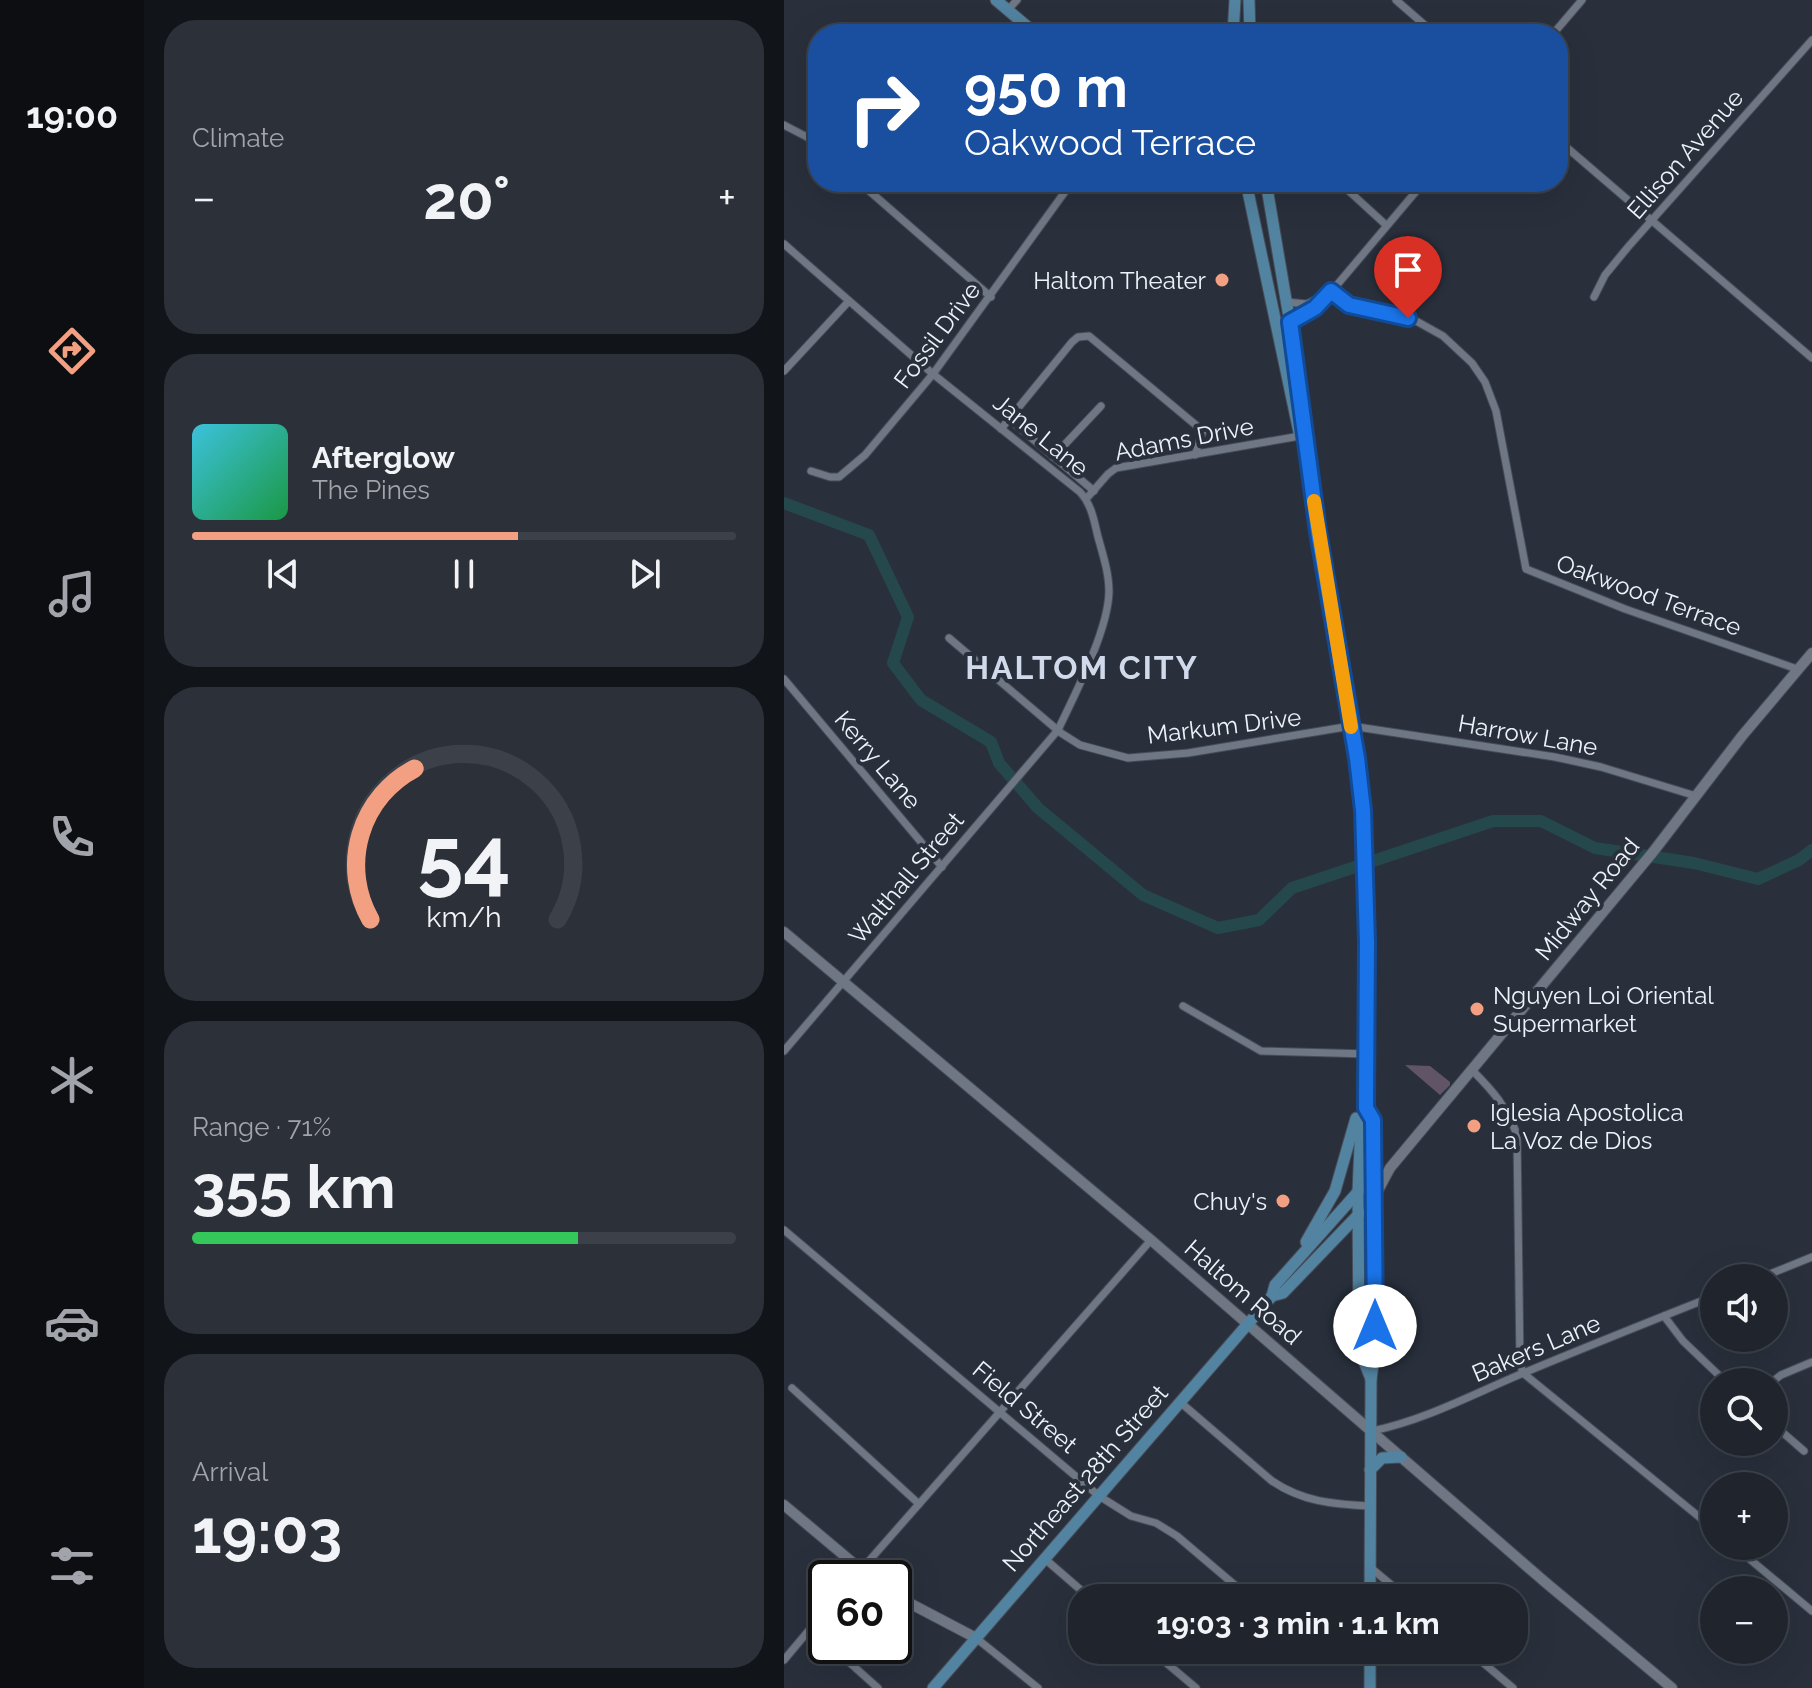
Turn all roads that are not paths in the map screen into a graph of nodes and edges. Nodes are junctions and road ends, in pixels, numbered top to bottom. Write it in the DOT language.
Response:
graph roads {
  1 [pos="996,0"];
  2 [pos="1017,0"];
  3 [pos="1235,0"];
  4 [pos="1249,0"];
  5 [pos="1396,0"];
  6 [pos="1582,0"];
  7 [pos="1008,10"];
  8 [pos="1024,24"];
  9 [pos="1234,24"];
  10 [pos="1250,24"];
  11 [pos="1424,24"];
  12 [pos="1562,24"];
  13 [pos="1812,40"];
  14 [pos="784,125"];
  15 [pos="807,137"];
  16 [pos="1568,148"];
  17 [pos="870,192"];
  18 [pos="1065,192"];
  19 [pos="1248,192"];
  20 [pos="1268,192"];
  21 [pos="1350,192"];
  22 [pos="1415,192"];
  23 [pos="1654,221"];
  24 [pos="1386,225"];
  25 [pos="784,244"];
  26 [pos="1331,291"];
  27 [pos="991,297"];
  28 [pos="1594,297"];
  29 [pos="849,301"];
  30 [pos="1286,302"];
  31 [pos="1290,322"];
  32 [pos="1811,356"];
  33 [pos="784,371"];
  34 [pos="933,374"];
  35 [pos="1101,406"];
  36 [pos="1005,423"];
  37 [pos="1300,436"];
  38 [pos="1195,455"];
  39 [pos="1053,457"];
  40 [pos="811,471"];
  41 [pos="1092,490"];
  42 [pos="1312,491"];
  43 [pos="1086,499"];
  44 [pos="949,638"];
  45 [pos="1812,653"];
  46 [pos="1797,669"];
  47 [pos="784,679"];
  48 [pos="1351,726"];
  49 [pos="1058,730"];
  50 [pos="1696,796"];
  51 [pos="942,867"];
  52 [pos="784,932"];
  53 [pos="843,983"];
  54 [pos="1183,1006"];
  55 [pos="784,1051"];
  56 [pos="1368,1054"];
  57 [pos="1472,1070"];
  58 [pos="1367,1079"];
  59 [pos="1366,1108"];
  60 [pos="1390,1168"];
  61 [pos="1373,1175"];
  62 [pos="1358,1192"];
  63 [pos="1374,1198"];
  64 [pos="1358,1215"];
  65 [pos="784,1230"];
  66 [pos="1317,1238"];
  67 [pos="1359,1239"];
  68 [pos="1151,1240"];
  69 [pos="1331,1243"];
  70 [pos="1812,1257"];
  71 [pos="1788,1267"];
  72 [pos="1283,1276"];
  73 [pos="1272,1296"];
  74 [pos="1700,1302"];
  75 [pos="1664,1316"];
  76 [pos="1248,1322"];
  77 [pos="1812,1362"];
  78 [pos="1711,1368"];
  79 [pos="1788,1372"];
  80 [pos="1523,1373"];
  81 [pos="1371,1379"];
  82 [pos="792,1388"];
  83 [pos="1180,1402"];
  84 [pos="1001,1414"];
  85 [pos="1372,1431"];
  86 [pos="1788,1437"];
  87 [pos="1804,1451"];
  88 [pos="1401,1457"];
  89 [pos="1370,1471"];
  90 [pos="1099,1496"];
  91 [pos="919,1504"];
  92 [pos="784,1505"];
  93 [pos="1369,1506"];
  94 [pos="1700,1518"];
  95 [pos="1045,1559"];
  96 [pos="843,1560"];
  97 [pos="870,1560"];
  98 [pos="1751,1560"];
  99 [pos="1371,1568"];
  100 [pos="1074,1584"];
  101 [pos="1234,1584"];
  102 [pos="1370,1584"];
  103 [pos="1390,1584"];
  104 [pos="912,1604"];
  105 [pos="1812,1611"];
  106 [pos="808,1632"];
  107 [pos="976,1638"];
  108 [pos="784,1660"];
  109 [pos="851,1664"];
  110 [pos="1168,1664"];
  111 [pos="1370,1664"];
  112 [pos="1485,1664"];
  113 [pos="878,1688"];
  114 [pos="933,1688"];
  115 [pos="1038,1688"];
  116 [pos="1196,1688"];
  117 [pos="1370,1688"];
  118 [pos="1513,1688"];
  119 [pos="1672,1688"];
  1 -- 7 [label="main road"];
  2 -- 7 [label="street"];
  3 -- 9 [label="main road"];
  4 -- 10 [label="main road"];
  5 -- 11 [label="street"];
  6 -- 12 [label="street"];
  7 -- 8 [label="main road"];
  13 -- 23 [label="street, Ellison Avenue"];
  14 -- 15 [label="street"];
  16 -- 23 [label="street"];
  17 -- 27 [label="street"];
  18 -- 27 [label="street, Fossil Drive"];
  19 -- 37 [label="main road"];
  20 -- 30 [label="main road"];
  21 -- 24 [label="street"];
  22 -- 24 [label="street"];
  23 -- 28 [label="street, Ellison Avenue"];
  23 -- 32 [label="street"];
  24 -- 26 [label="street"];
  25 -- 29 [label="street, Jane Lane"];
  26 -- 30 [label="street"];
  26 -- 31 [label="street"];
  26 -- 46 [label="street, Oakwood Terrace"];
  27 -- 34 [label="street, Fossil Drive"];
  29 -- 33 [label="street"];
  29 -- 34 [label="street, Jane Lane"];
  30 -- 31 [label="main road"];
  31 -- 42 [label="main road"];
  34 -- 36 [label="street, Jane Lane"];
  34 -- 40 [label="street, Fossil Drive"];
  35 -- 39 [label="street"];
  36 -- 38 [label="street"];
  36 -- 39 [label="street"];
  36 -- 43 [label="street, Jane Lane"];
  37 -- 38 [label="street, Adams Drive"];
  37 -- 42 [label="main road"];
  38 -- 41 [label="street, Adams Drive"];
  39 -- 41 [label="street"];
  41 -- 43 [label="street, Adams Drive"];
  42 -- 48 [label="main road"];
  43 -- 49 [label="street, Jane Lane"];
  44 -- 49 [label="street, Markum Drive"];
  45 -- 46 [label="main road, Midway Road"];
  46 -- 50 [label="main road, Midway Road"];
  47 -- 51 [label="street, Kerry Lane"];
  48 -- 49 [label="street, Markum Drive"];
  48 -- 50 [label="street, Harrow Lane"];
  48 -- 56 [label="main road"];
  49 -- 51 [label="street, Walthall Street"];
  50 -- 57 [label="main road, Midway Road"];
  51 -- 53 [label="street, Walthall Street"];
  52 -- 53 [label="main road, Haltom Road"];
  53 -- 55 [label="street, Walthall Street"];
  53 -- 68 [label="main road, Haltom Road"];
  54 -- 56 [label="street"];
  56 -- 58 [label="main road"];
  57 -- 60 [label="main road, Midway Road"];
  57 -- 80 [label="street"];
  58 -- 59 [label="main road"];
  58 -- 72 [label="main road"];
  59 -- 61 [label="main road"];
  59 -- 62 [label="main road"];
  60 -- 61 [label="main road, Midway Road"];
  60 -- 63 [label="main road, Midway Road"];
  61 -- 62 [label="main road, Northeast 28th Street"];
  61 -- 63 [label="main road"];
  62 -- 64 [label="main road"];
  62 -- 66 [label="main road, Northeast 28th Street"];
  63 -- 64 [label="main road, Northeast 28th Street"];
  63 -- 81 [label="main road"];
  64 -- 67 [label="main road"];
  64 -- 69 [label="main road, Northeast 28th Street"];
  65 -- 84 [label="street, Field Street"];
  66 -- 69 [label="main road"];
  66 -- 72 [label="main road, Northeast 28th Street"];
  67 -- 69 [label="main road"];
  67 -- 81 [label="main road"];
  68 -- 76 [label="main road, Haltom Road"];
  68 -- 84 [label="street"];
  69 -- 73 [label="main road, Northeast 28th Street"];
  70 -- 71 [label="street"];
  72 -- 73 [label="main road, Northeast 28th Street"];
  73 -- 76 [label="main road, Northeast 28th Street"];
  74 -- 75 [label="street, Bakers Lane"];
  75 -- 78 [label="street"];
  75 -- 80 [label="street, Bakers Lane"];
  76 -- 83 [label="main road, Northeast 28th Street"];
  76 -- 85 [label="main road, Haltom Road"];
  77 -- 79 [label="street"];
  80 -- 85 [label="street, Bakers Lane"];
  80 -- 94 [label="street"];
  81 -- 85 [label="main road"];
  82 -- 91 [label="street"];
  83 -- 90 [label="main road, Northeast 28th Street"];
  83 -- 93 [label="street"];
  84 -- 90 [label="street, Field Street"];
  84 -- 91 [label="street"];
  85 -- 88 [label="main road, Haltom Road"];
  85 -- 89 [label="main road"];
  86 -- 87 [label="street"];
  88 -- 89 [label="main road"];
  88 -- 119 [label="main road, Haltom Road"];
  89 -- 93 [label="main road"];
  90 -- 95 [label="main road, Northeast 28th Street"];
  90 -- 101 [label="street, Field Street"];
  91 -- 97 [label="street"];
  92 -- 96 [label="main road"];
  93 -- 99 [label="main road"];
  95 -- 100 [label="street"];
  95 -- 107 [label="main road, Northeast 28th Street"];
  98 -- 105 [label="street"];
  99 -- 102 [label="main road"];
  99 -- 103 [label="street"];
  104 -- 107 [label="main road"];
  106 -- 108 [label="street"];
  107 -- 114 [label="main road, Northeast 28th Street"];
  107 -- 115 [label="street"];
  109 -- 113 [label="street"];
  110 -- 116 [label="street"];
  111 -- 117 [label="main road"];
  112 -- 118 [label="street"];
}
